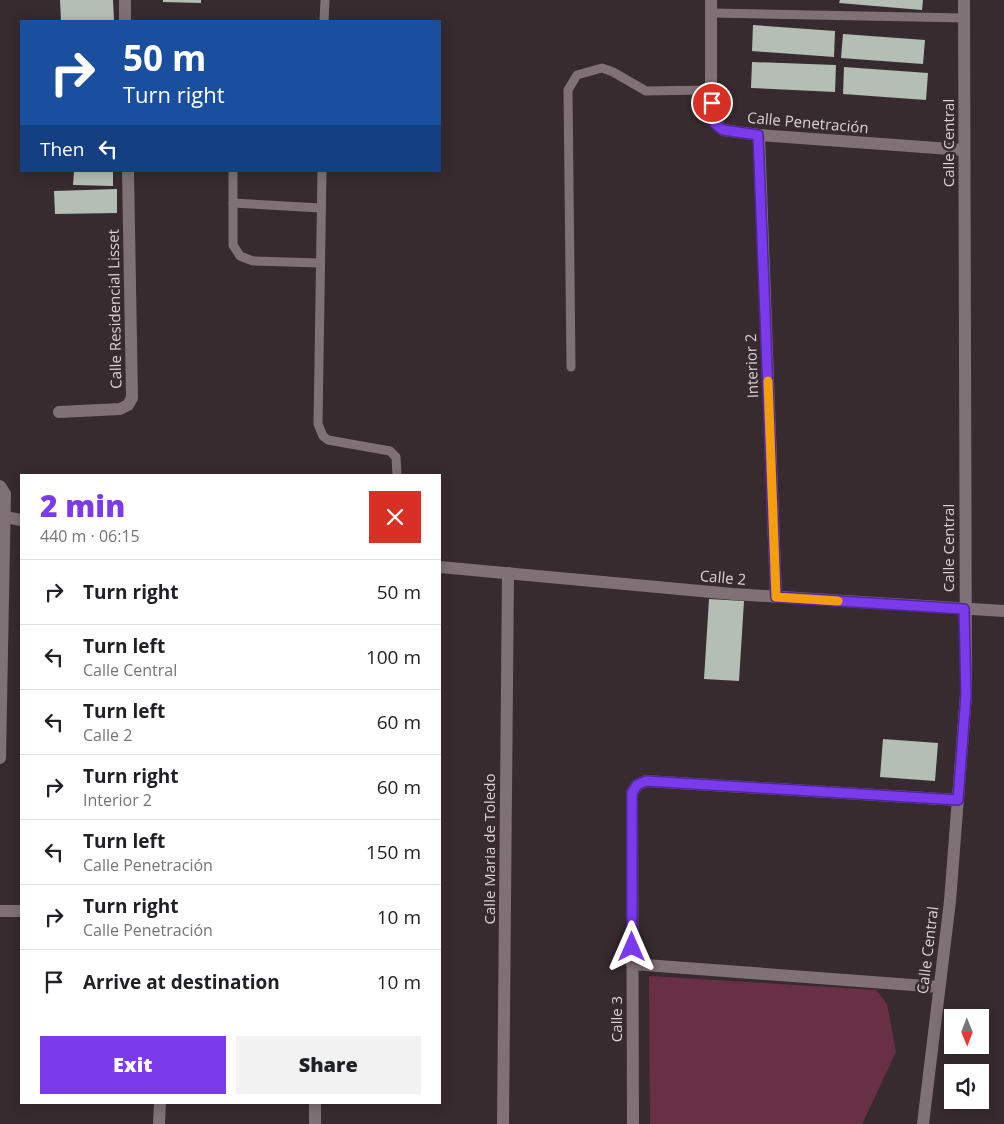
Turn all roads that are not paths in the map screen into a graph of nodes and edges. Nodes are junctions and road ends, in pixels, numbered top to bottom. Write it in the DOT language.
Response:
graph roads {
  1 [pos="125,0"];
  2 [pos="325,0"];
  3 [pos="964,0"];
  4 [pos="711,6"];
  5 [pos="964,18"];
  6 [pos="125,20"];
  7 [pos="324,20"];
  8 [pos="711,90"];
  9 [pos="758,135"];
  10 [pos="964,150"];
  11 [pos="128,172"];
  12 [pos="233,172"];
  13 [pos="322,172"];
  14 [pos="233,203"];
  15 [pos="321,208"];
  16 [pos="320,263"];
  17 [pos="571,367"];
  18 [pos="59,412"];
  19 [pos="397,474"];
  20 [pos="0,486"];
  21 [pos="5,517"];
  22 [pos="20,520"];
  23 [pos="441,568"];
  24 [pos="508,574"];
  25 [pos="776,597"];
  26 [pos="1,602"];
  27 [pos="964,609"];
  28 [pos="1004,611"];
  29 [pos="0,758"];
  30 [pos="958,800"];
  31 [pos="0,911"];
  32 [pos="20,911"];
  33 [pos="632,964"];
  34 [pos="940,988"];
  35 [pos="160,1104"];
  36 [pos="314,1104"];
  37 [pos="159,1124"];
  38 [pos="315,1124"];
  39 [pos="503,1124"];
  40 [pos="633,1124"];
  41 [pos="923,1124"];
  1 -- 6 [label="street"];
  2 -- 7 [label="lane"];
  3 -- 5 [label="street, Calle Central"];
  4 -- 5 [label="lane"];
  4 -- 8 [label="street, Calle Penetración"];
  5 -- 10 [label="street, Calle Central"];
  8 -- 9 [label="street, Calle Penetración"];
  8 -- 17 [label="lane"];
  9 -- 10 [label="street, Calle Penetración"];
  9 -- 25 [label="street, Interior 2"];
  10 -- 27 [label="street, Calle Central"];
  11 -- 18 [label="street, Calle Residencial Lisset"];
  12 -- 14 [label="lane"];
  13 -- 15 [label="lane"];
  14 -- 15 [label="lane"];
  14 -- 16 [label="lane"];
  15 -- 16 [label="lane"];
  16 -- 19 [label="lane"];
  20 -- 21 [label="street"];
  21 -- 22 [label="street"];
  21 -- 26 [label="street"];
  23 -- 24 [label="street, Calle 2"];
  24 -- 25 [label="street, Calle 2"];
  24 -- 39 [label="street, Calle Maria de Toledo"];
  25 -- 27 [label="street, Calle 2"];
  26 -- 29 [label="street"];
  27 -- 28 [label="street, Calle 2"];
  27 -- 30 [label="street, Calle Central"];
  30 -- 33 [label="street, Calle 3"];
  30 -- 34 [label="street, Calle Central"];
  31 -- 32 [label="street"];
  33 -- 34 [label="street"];
  33 -- 40 [label="street, Calle 3"];
  34 -- 41 [label="street, Calle Central"];
  35 -- 37 [label="street"];
  36 -- 38 [label="street"];
}
